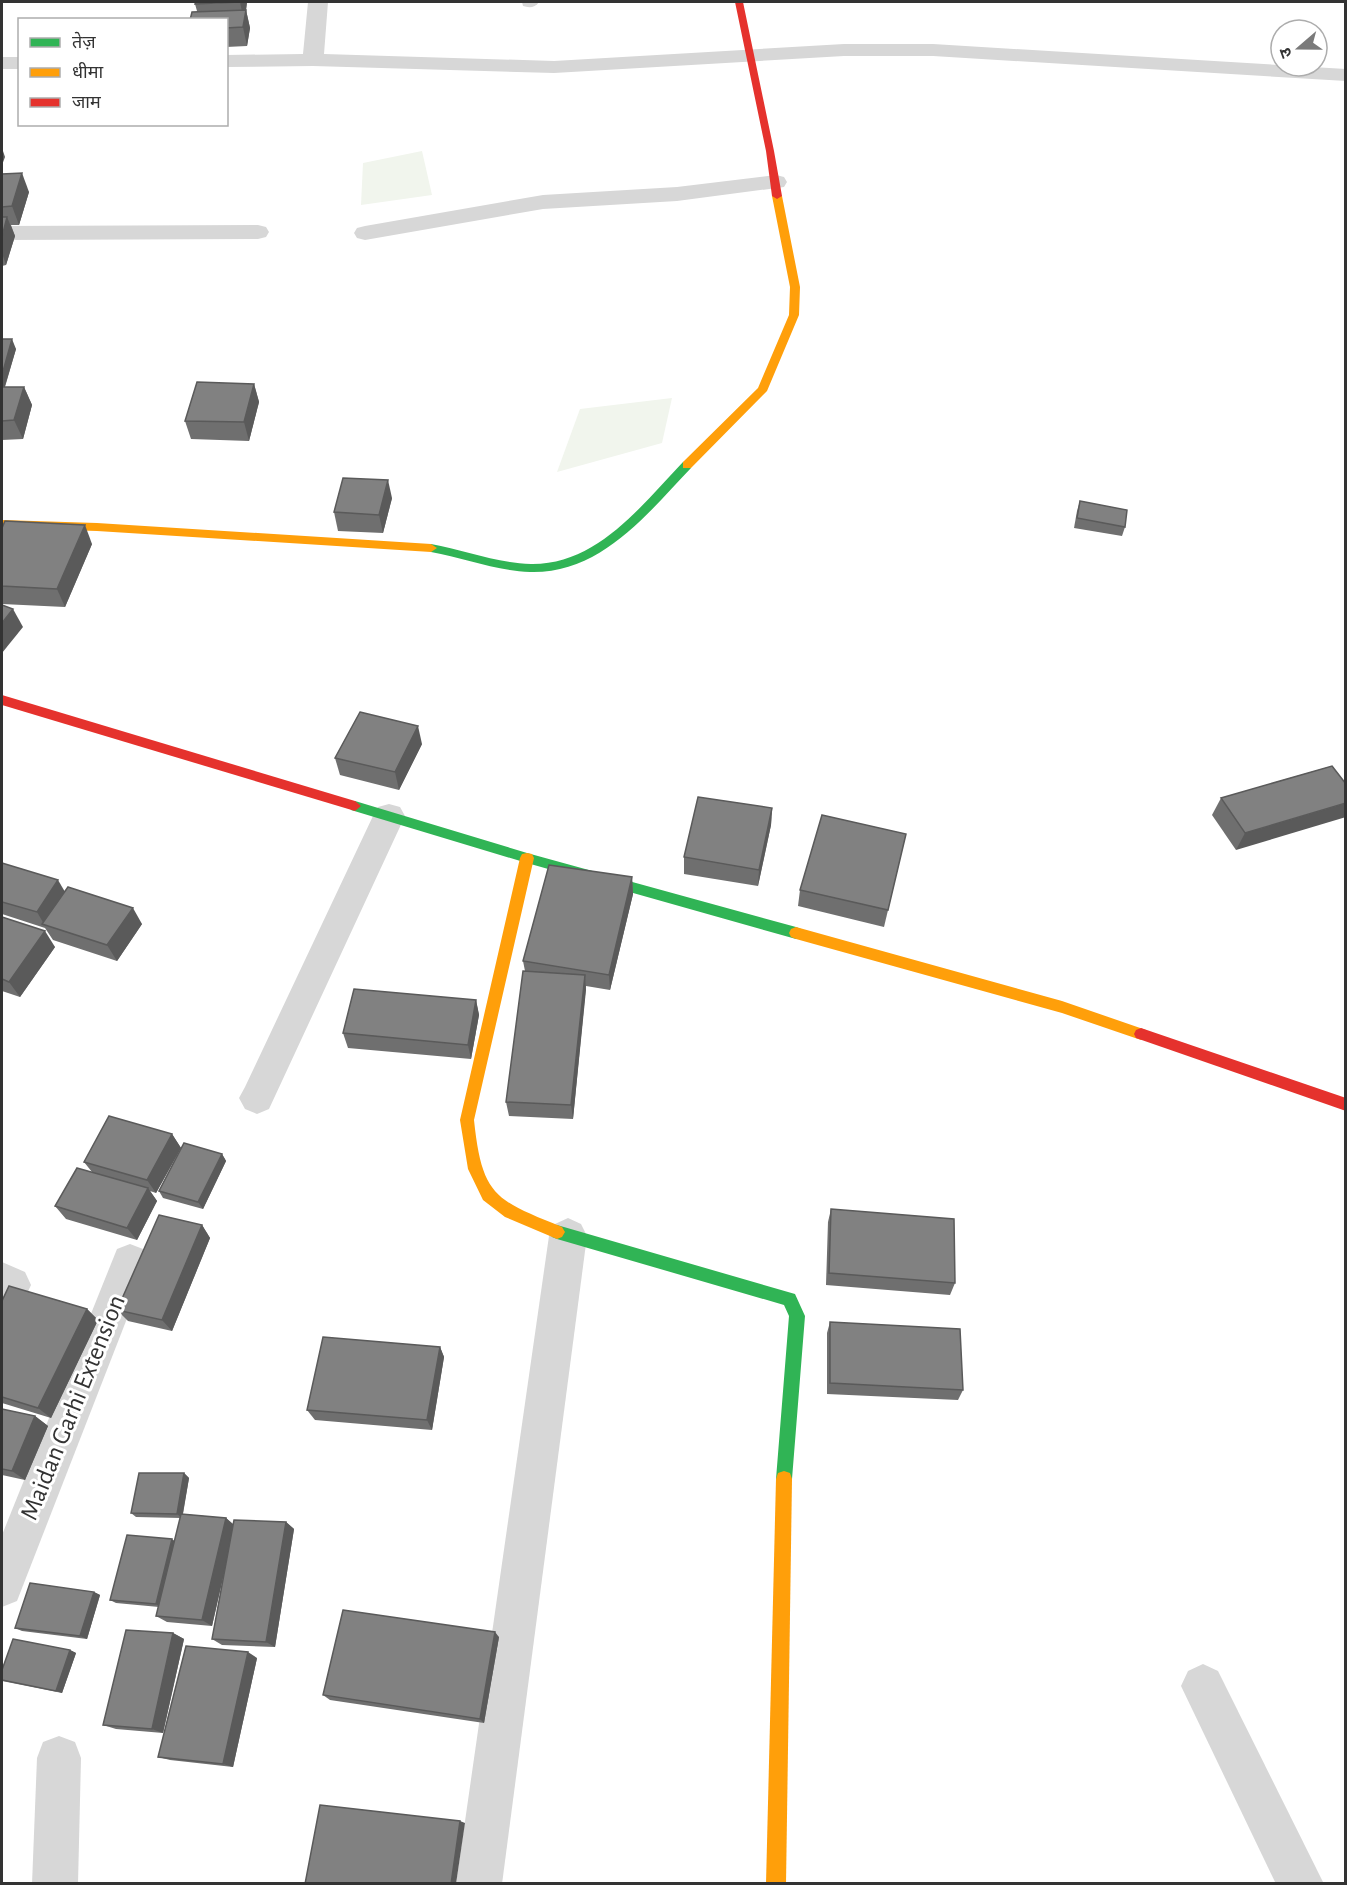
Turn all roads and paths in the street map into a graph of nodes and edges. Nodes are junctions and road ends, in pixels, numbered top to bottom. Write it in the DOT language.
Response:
graph roads {
  1 [pos="318,2"];
  2 [pos="739,2"];
  3 [pos="751,54"];
  4 [pos="313,60"];
  5 [pos="228,61"];
  6 [pos="2,63"];
  7 [pos="18,63"];
  8 [pos="1346,75"];
  9 [pos="776,182"];
  10 [pos="258,232"];
  11 [pos="2,233"];
  12 [pos="365,233"];
  13 [pos="2,524"];
  14 [pos="2,700"];
  15 [pos="389,816"];
  16 [pos="527,858"];
  17 [pos="257,1098"];
  18 [pos="1346,1105"];
  19 [pos="568,1236"];
  20 [pos="130,1262"];
  21 [pos="2,1586"];
  22 [pos="1203,1686"];
  23 [pos="59,1758"];
  24 [pos="55,1884"];
  25 [pos="479,1884"];
  26 [pos="776,1884"];
  27 [pos="1301,1884"];
  1 -- 4 [label="street"];
  2 -- 3 [label="street"];
  3 -- 4 [label="street"];
  3 -- 8 [label="street"];
  3 -- 9 [label="street"];
  4 -- 5 [label="street"];
  6 -- 7 [label="street"];
  9 -- 12 [label="street"];
  9 -- 13 [label="street"];
  10 -- 11 [label="street"];
  14 -- 15 [label="street"];
  15 -- 16 [label="street"];
  15 -- 17 [label="street"];
  16 -- 18 [label="street"];
  16 -- 19 [label="street"];
  19 -- 25 [label="street"];
  19 -- 26 [label="street"];
  20 -- 21 [label="street, Maidan Garhi Extension"];
  22 -- 27 [label="street"];
  23 -- 24 [label="street"];
}
